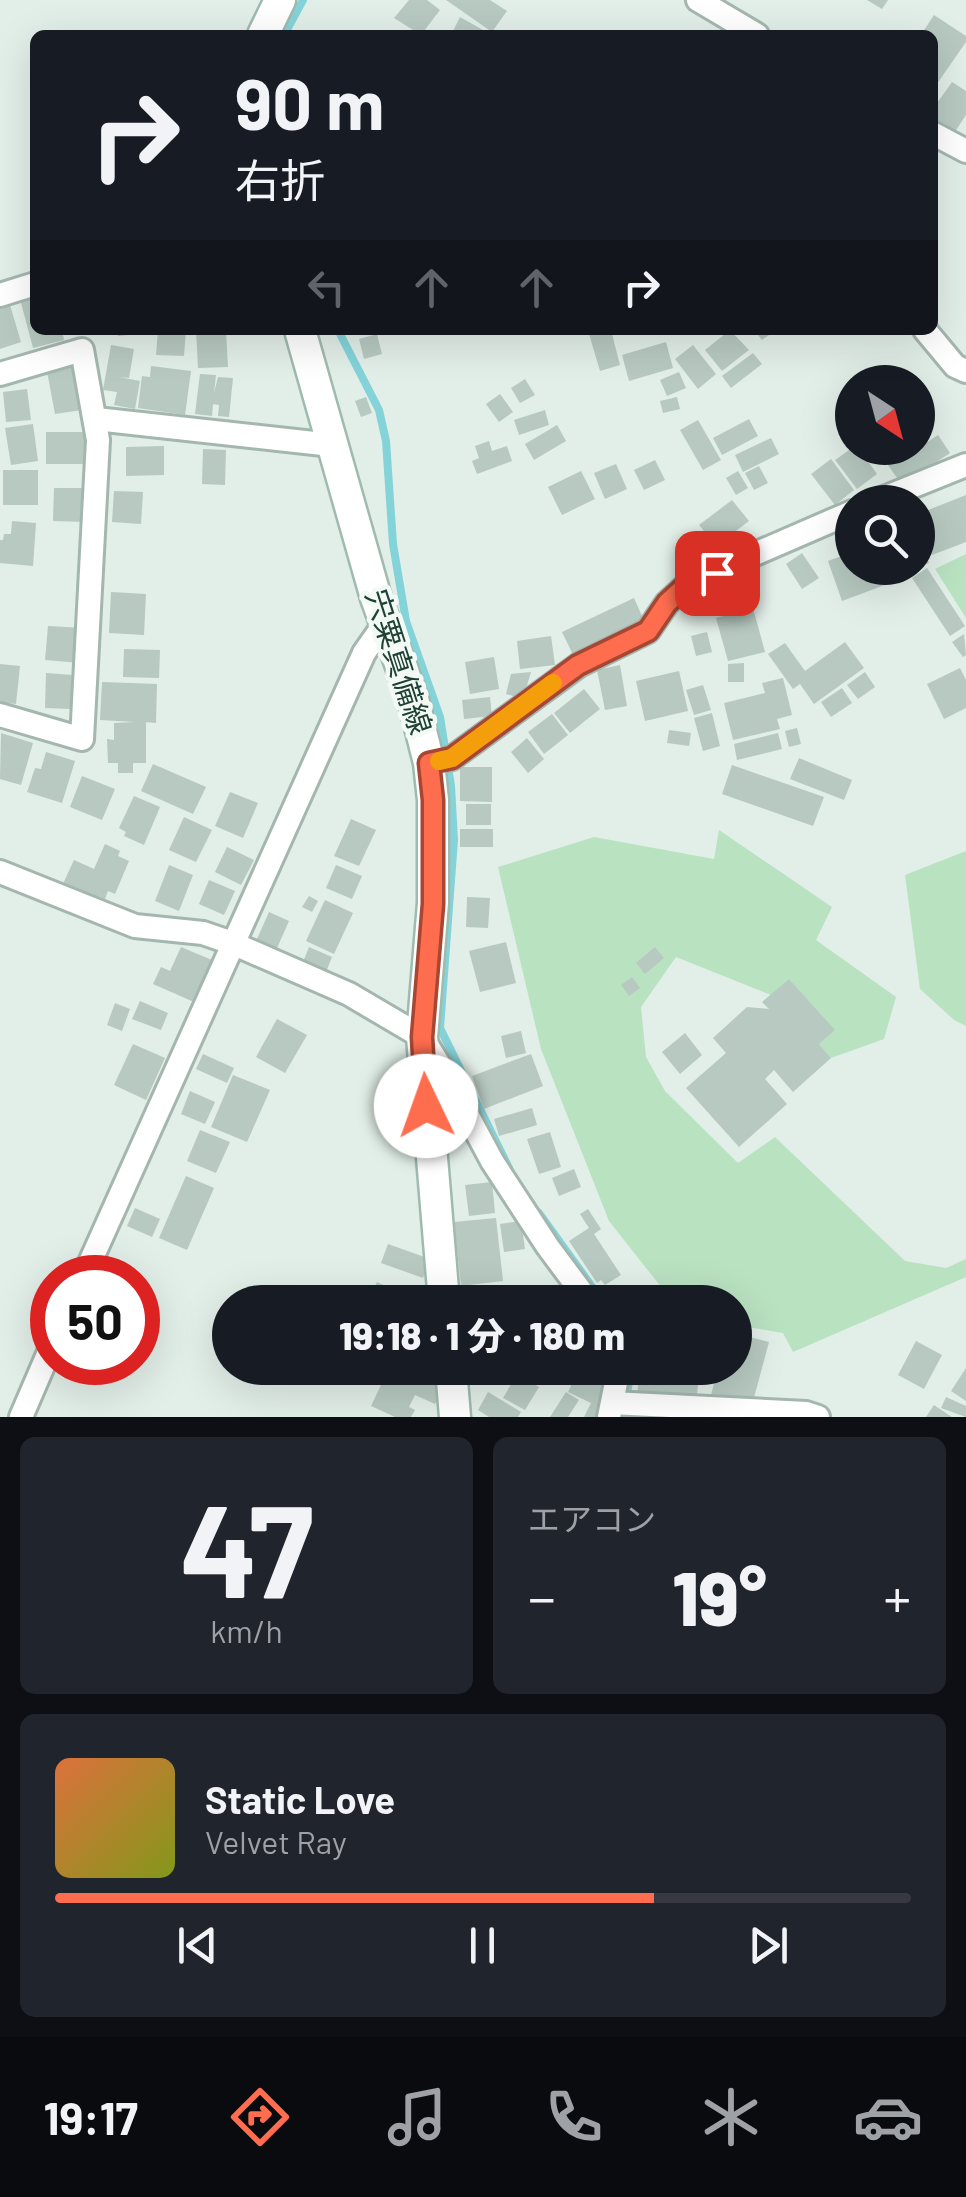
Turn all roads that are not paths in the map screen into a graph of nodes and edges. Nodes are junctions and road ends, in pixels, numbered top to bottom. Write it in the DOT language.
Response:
graph roads {
  1 [pos="280,0"];
  2 [pos="698,0"];
  3 [pos="265,30"];
  4 [pos="749,30"];
  5 [pos="938,136"];
  6 [pos="966,152"];
  7 [pos="30,286"];
  8 [pos="0,295"];
  9 [pos="301,335"];
  10 [pos="929,335"];
  11 [pos="966,371"];
  12 [pos="0,374"];
  13 [pos="96,419"];
  14 [pos="332,445"];
  15 [pos="966,465"];
  16 [pos="916,485"];
  17 [pos="835,519"];
  18 [pos="385,623"];
  19 [pos="0,715"];
  20 [pos="441,760"];
  21 [pos="0,872"];
  22 [pos="232,943"];
  23 [pos="422,1037"];
  24 [pos="93,1255"];
  25 [pos="443,1285"];
  26 [pos="576,1285"];
  27 [pos="34,1385"];
  28 [pos="452,1385"];
  29 [pos="618,1407"];
  30 [pos="20,1417"];
  31 [pos="455,1417"];
  32 [pos="818,1417"];
  1 -- 3 [label="main road"];
  2 -- 4 [label="street"];
  5 -- 6 [label="street"];
  7 -- 8 [label="street"];
  9 -- 14 [label="main road, 宍粟真備線"];
  10 -- 11 [label="street"];
  12 -- 13 [label="street"];
  13 -- 14 [label="street"];
  13 -- 19 [label="street"];
  14 -- 18 [label="main road, 宍粟真備線"];
  15 -- 16 [label="street"];
  17 -- 20 [label="street"];
  18 -- 20 [label="main road, 宍粟真備線"];
  18 -- 22 [label="street"];
  20 -- 23 [label="main road, 宍粟真備線"];
  21 -- 22 [label="street"];
  22 -- 23 [label="street"];
  22 -- 24 [label="street"];
  23 -- 25 [label="main road, 宍粟真備線"];
  23 -- 26 [label="street"];
  27 -- 30 [label="street"];
  28 -- 31 [label="main road"];
  29 -- 32 [label="street"];
}
